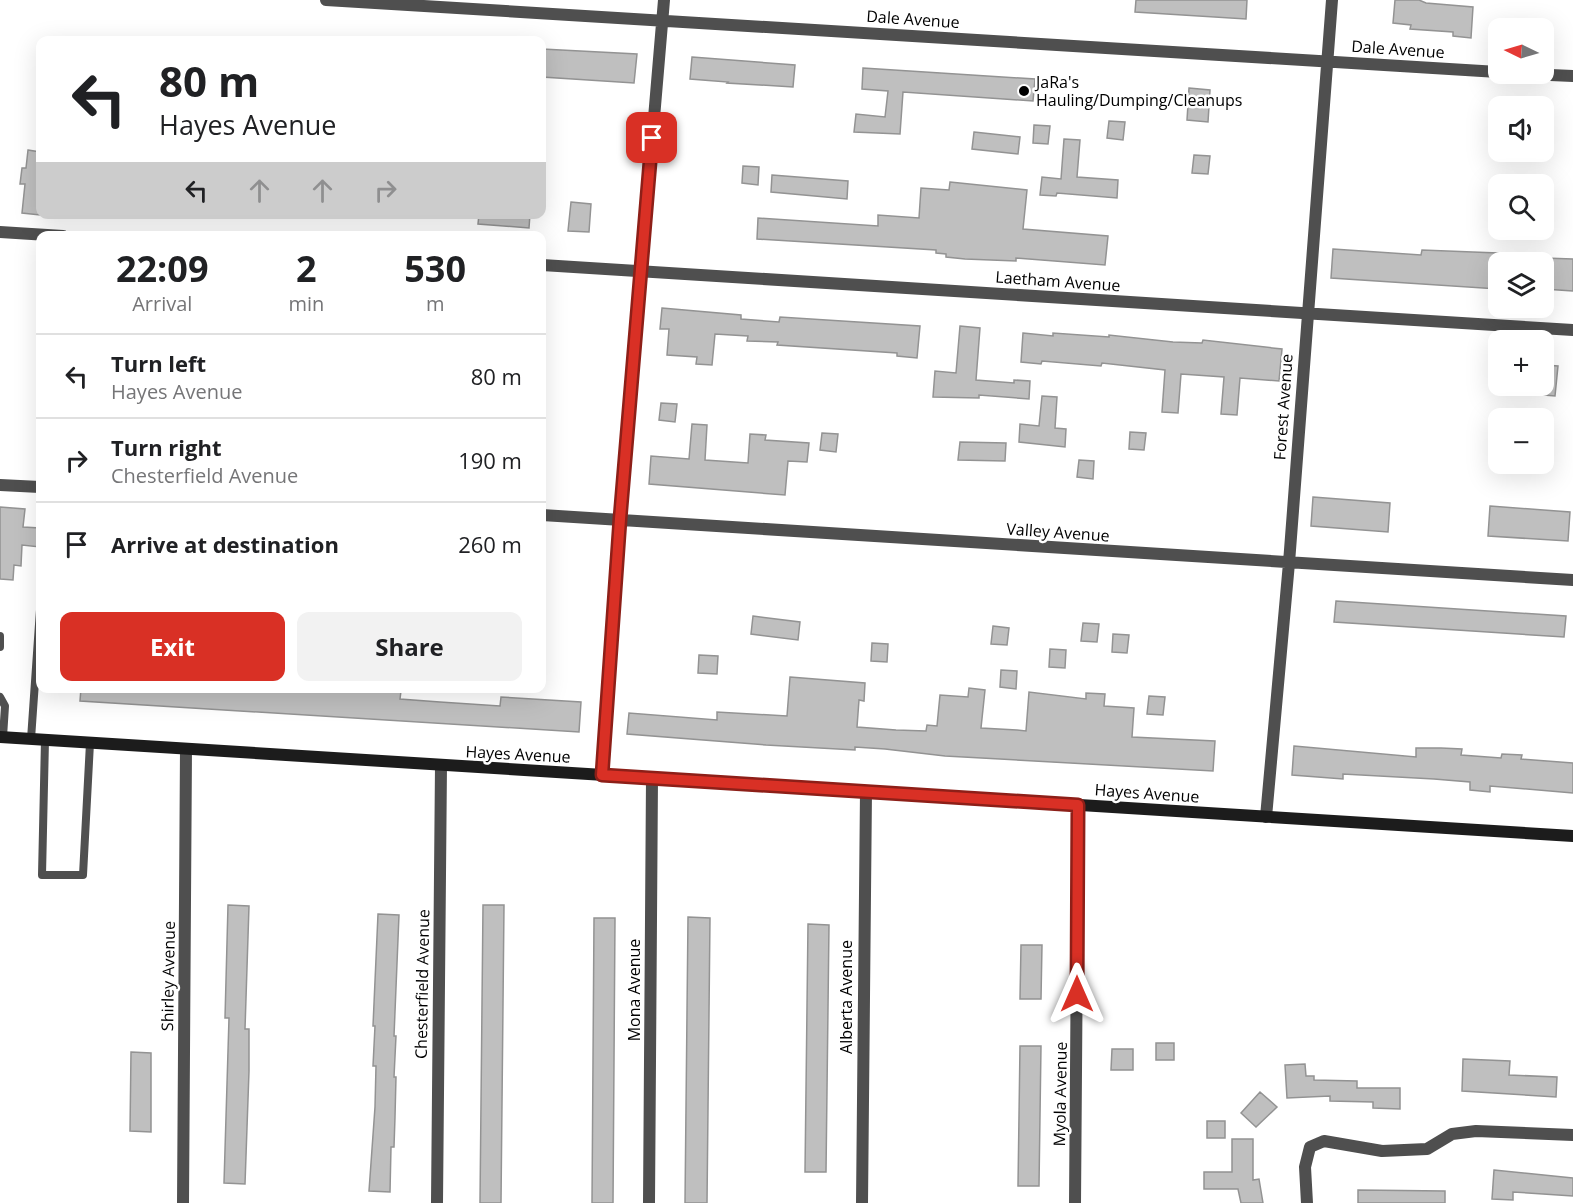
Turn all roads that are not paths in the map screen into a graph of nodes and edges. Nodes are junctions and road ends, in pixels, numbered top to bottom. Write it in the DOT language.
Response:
graph roads {
  1 [pos="326,0"];
  2 [pos="664,0"];
  3 [pos="1332,0"];
  4 [pos="662,20"];
  5 [pos="1327,61"];
  6 [pos="1488,71"];
  7 [pos="1554,75"];
  8 [pos="1573,76"];
  9 [pos="0,232"];
  10 [pos="36,234"];
  11 [pos="546,265"];
  12 [pos="641,271"];
  13 [pos="1307,313"];
  14 [pos="1573,330"];
  15 [pos="0,485"];
  16 [pos="36,487"];
  17 [pos="546,515"];
  18 [pos="620,519"];
  19 [pos="1289,563"];
  20 [pos="1573,580"];
  21 [pos="0,636"];
  22 [pos="0,647"];
  23 [pos="36,667"];
  24 [pos="0,697"];
  25 [pos="1,737"];
  26 [pos="31,739"];
  27 [pos="45,740"];
  28 [pos="90,743"];
  29 [pos="186,749"];
  30 [pos="441,765"];
  31 [pos="602,775"];
  32 [pos="652,778"];
  33 [pos="866,791"];
  34 [pos="1078,805"];
  35 [pos="1266,817"];
  36 [pos="1573,836"];
  37 [pos="1573,1135"];
  38 [pos="183,1203"];
  39 [pos="437,1203"];
  40 [pos="649,1203"];
  41 [pos="862,1203"];
  42 [pos="1075,1203"];
  43 [pos="1307,1203"];
  1 -- 4 [label="street, Dale Avenue"];
  2 -- 4 [label="street"];
  3 -- 5 [label="street, Forest Avenue"];
  4 -- 5 [label="street, Dale Avenue"];
  4 -- 12 [label="street"];
  5 -- 6 [label="street, Dale Avenue"];
  5 -- 13 [label="street, Forest Avenue"];
  7 -- 8 [label="street"];
  9 -- 10 [label="street"];
  11 -- 12 [label="street, Laetham Avenue"];
  12 -- 13 [label="street, Laetham Avenue"];
  12 -- 18 [label="street"];
  13 -- 14 [label="street, Laetham Avenue"];
  13 -- 19 [label="street, Forest Avenue"];
  15 -- 16 [label="street"];
  17 -- 18 [label="street, Valley Avenue"];
  18 -- 19 [label="street, Valley Avenue"];
  18 -- 31 [label="street"];
  19 -- 20 [label="street, Valley Avenue"];
  19 -- 35 [label="street, Forest Avenue"];
  21 -- 22 [label="lane"];
  23 -- 26 [label="lane"];
  24 -- 25 [label="lane"];
  25 -- 26 [label="street, Hayes Avenue"];
  26 -- 27 [label="street, Hayes Avenue"];
  27 -- 28 [label="street, Hayes Avenue"];
  27 -- 28 [label="lane"];
  28 -- 29 [label="street, Hayes Avenue"];
  29 -- 30 [label="street, Hayes Avenue"];
  29 -- 38 [label="street, Shirley Avenue"];
  30 -- 31 [label="street, Hayes Avenue"];
  30 -- 39 [label="street, Chesterfield Avenue"];
  31 -- 32 [label="street, Hayes Avenue"];
  32 -- 33 [label="street, Hayes Avenue"];
  32 -- 40 [label="street, Mona Avenue"];
  33 -- 34 [label="street, Hayes Avenue"];
  33 -- 41 [label="street, Alberta Avenue"];
  34 -- 35 [label="street, Hayes Avenue"];
  34 -- 42 [label="street, Myola Avenue"];
  35 -- 36 [label="street, Hayes Avenue"];
  37 -- 43 [label="street"];
}
